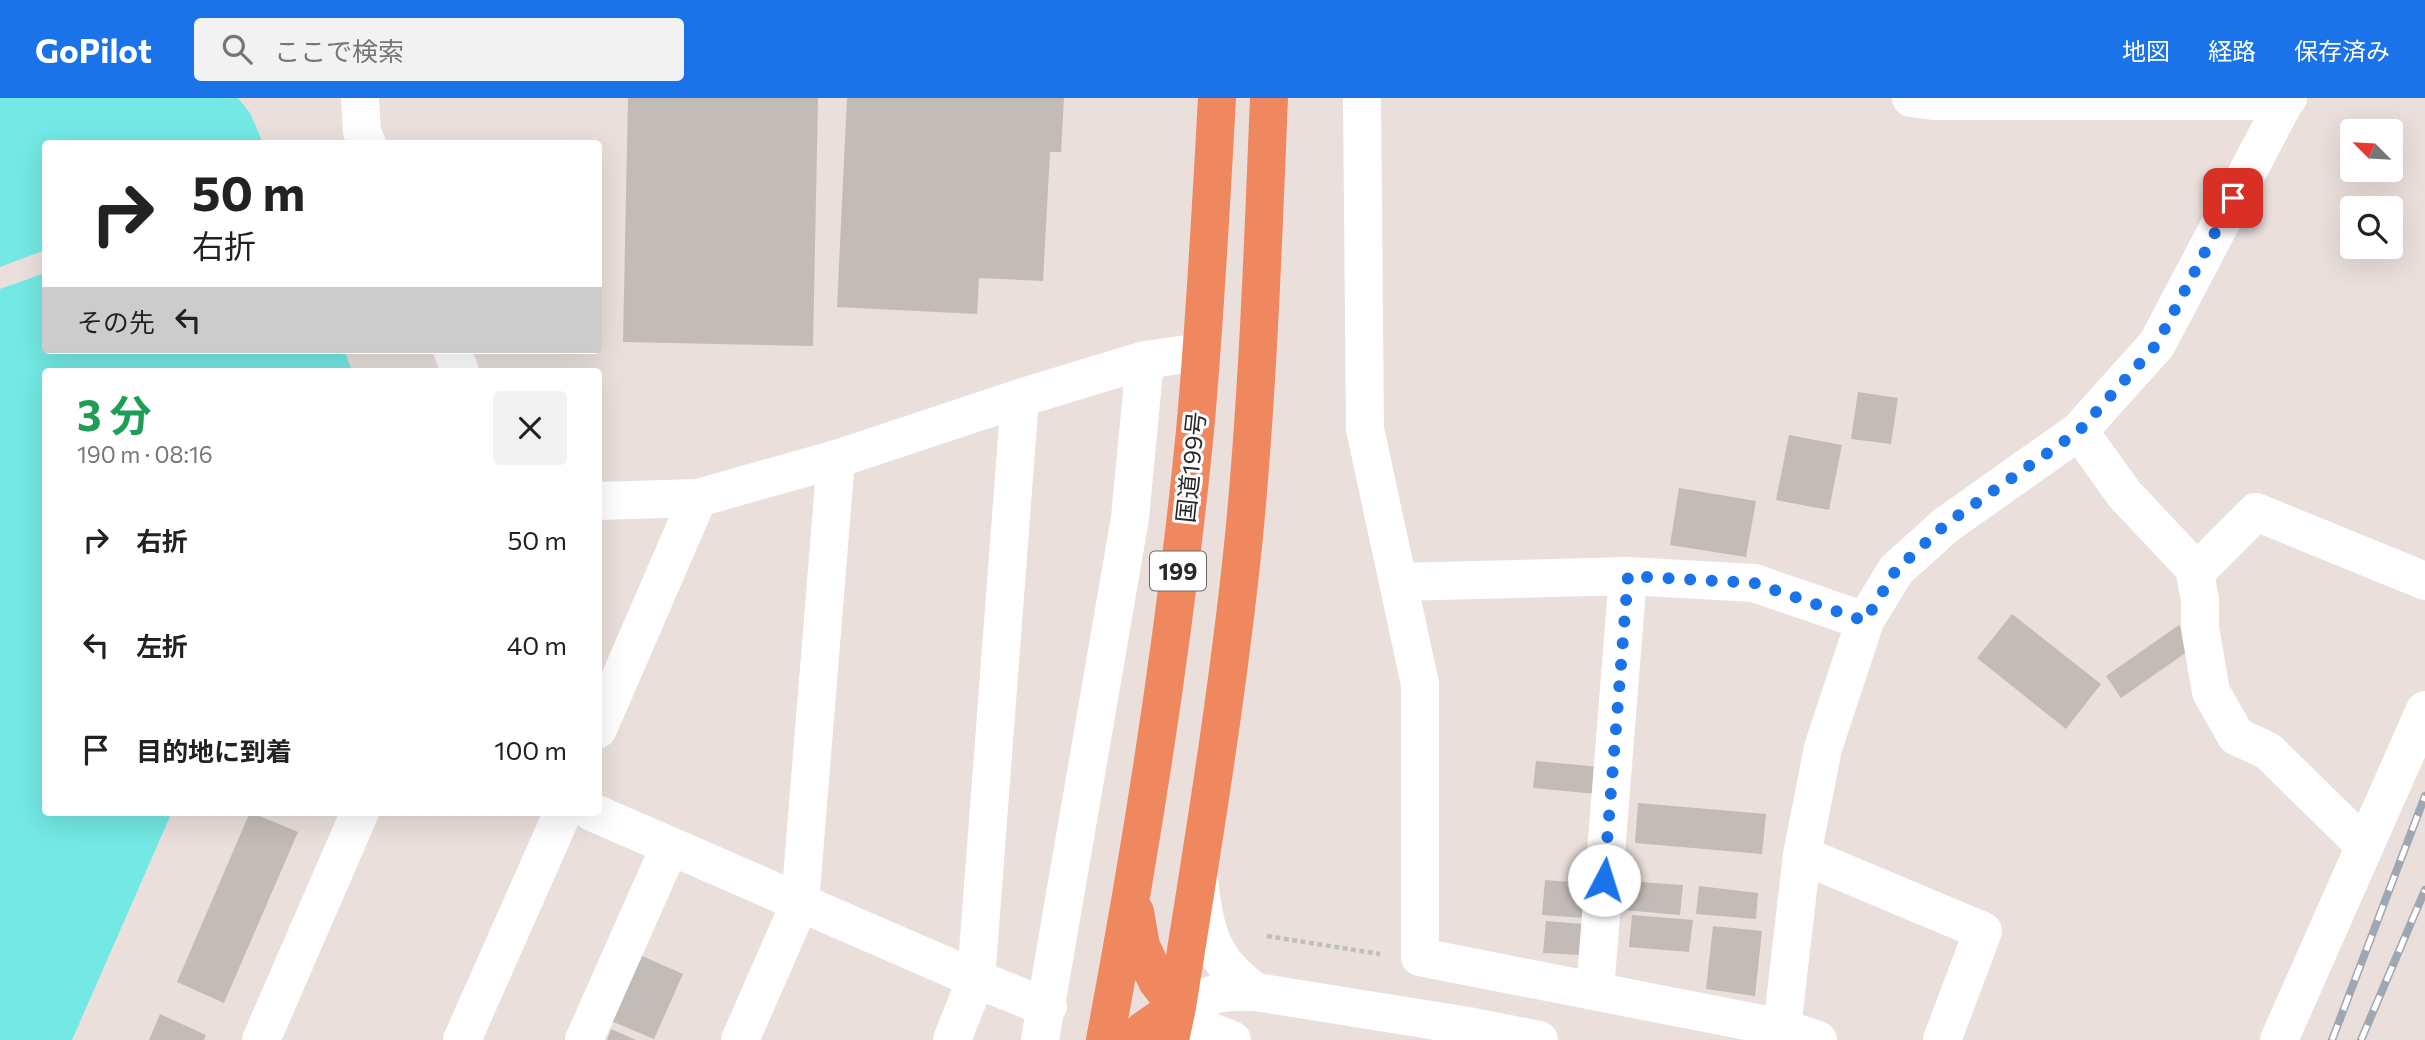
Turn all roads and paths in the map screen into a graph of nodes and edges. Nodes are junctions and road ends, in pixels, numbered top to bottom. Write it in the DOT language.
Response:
graph roads {
  1 [pos="360,98"];
  2 [pos="1217,98"];
  3 [pos="1269,98"];
  4 [pos="1363,98"];
  5 [pos="1911,98"];
  6 [pos="2286,99"];
  7 [pos="365,140"];
  8 [pos="1201,352"];
  9 [pos="1145,360"];
  10 [pos="1020,398"];
  11 [pos="2079,431"];
  12 [pos="836,459"];
  13 [pos="698,498"];
  14 [pos="602,501"];
  15 [pos="2195,573"];
  16 [pos="1628,576"];
  17 [pos="2425,581"];
  18 [pos="1398,582"];
  19 [pos="1865,621"];
  20 [pos="2425,710"];
  21 [pos="602,720"];
  22 [pos="358,816"];
  23 [pos="561,816"];
  24 [pos="601,816"];
  25 [pos="670,846"];
  26 [pos="2365,846"];
  27 [pos="1802,855"];
  28 [pos="1198,875"];
  29 [pos="1132,897"];
  30 [pos="800,902"];
  31 [pos="1267,936"];
  32 [pos="1388,955"];
  33 [pos="976,979"];
  34 [pos="1595,991"];
  35 [pos="1256,992"];
  36 [pos="1044,1023"];
  37 [pos="1174,1024"];
  38 [pos="1782,1028"];
  39 [pos="261,1040"];
  40 [pos="463,1040"];
  41 [pos="584,1040"];
  42 [pos="740,1040"];
  43 [pos="952,1040"];
  44 [pos="1105,1040"];
  45 [pos="1135,1040"];
  46 [pos="1232,1040"];
  47 [pos="1539,1040"];
  48 [pos="1818,1040"];
  49 [pos="1942,1040"];
  50 [pos="2279,1040"];
  1 -- 7 [label="street"];
  2 -- 8 [label="highway, 国道199号 / 199"];
  3 -- 28 [label="highway, 199"];
  4 -- 18 [label="street"];
  5 -- 6 [label="street"];
  6 -- 11 [label="street"];
  8 -- 9 [label="street"];
  8 -- 29 [label="highway, 国道199号 / 199"];
  9 -- 10 [label="street"];
  9 -- 36 [label="street"];
  10 -- 12 [label="street"];
  10 -- 33 [label="street"];
  11 -- 15 [label="street"];
  11 -- 19 [label="street"];
  12 -- 13 [label="street"];
  12 -- 30 [label="street"];
  13 -- 14 [label="street"];
  13 -- 21 [label="street"];
  15 -- 17 [label="street"];
  15 -- 26 [label="street"];
  16 -- 18 [label="street"];
  16 -- 19 [label="street"];
  16 -- 34 [label="street"];
  18 -- 34 [label="street"];
  19 -- 27 [label="street"];
  20 -- 26 [label="street"];
  22 -- 39 [label="street"];
  23 -- 40 [label="street"];
  24 -- 25 [label="street"];
  25 -- 30 [label="street"];
  25 -- 41 [label="street"];
  26 -- 50 [label="street"];
  27 -- 38 [label="street"];
  27 -- 49 [label="street"];
  28 -- 35 [label="street"];
  28 -- 37 [label="highway, 199"];
  29 -- 37 [label="highway"];
  29 -- 44 [label="highway, 国道199号 / 199"];
  30 -- 33 [label="street"];
  30 -- 42 [label="street"];
  31 -- 32 [label="path"];
  33 -- 36 [label="street"];
  33 -- 43 [label="street"];
  34 -- 38 [label="street"];
  35 -- 37 [label="street"];
  35 -- 47 [label="street"];
  37 -- 45 [label="highway"];
  37 -- 46 [label="street"];
  38 -- 48 [label="street"];
}
